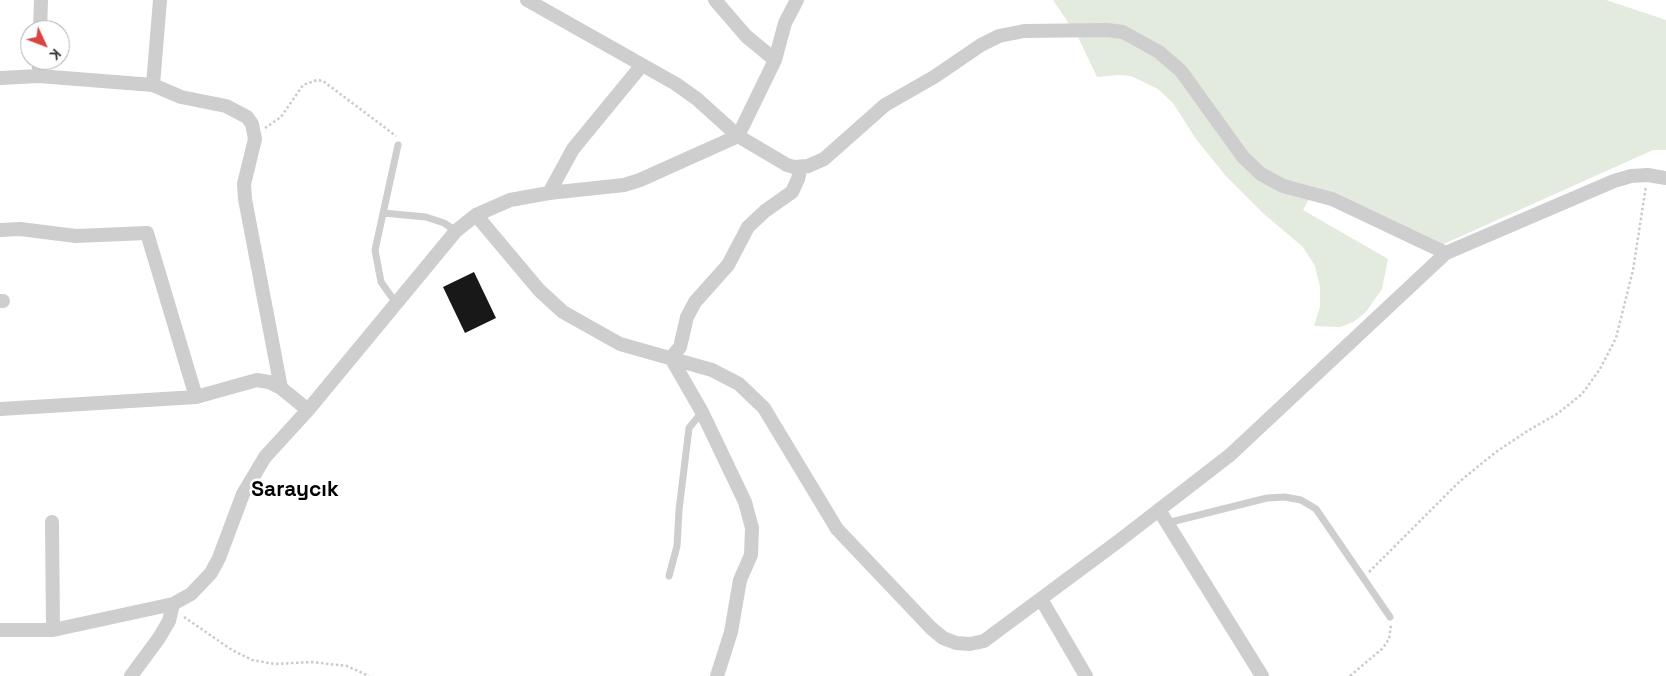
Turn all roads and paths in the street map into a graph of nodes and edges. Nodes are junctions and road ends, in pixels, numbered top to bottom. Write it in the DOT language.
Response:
graph roads {
  1 [pos="41,0"];
  2 [pos="160,0"];
  3 [pos="527,0"];
  4 [pos="715,0"];
  5 [pos="797,0"];
  6 [pos="40,20"];
  7 [pos="775,60"];
  8 [pos="642,65"];
  9 [pos="39,70"];
  10 [pos="39,76"];
  11 [pos="0,78"];
  12 [pos="153,85"];
  13 [pos="255,131"];
  14 [pos="738,136"];
  15 [pos="398,145"];
  16 [pos="801,167"];
  17 [pos="1648,175"];
  18 [pos="1666,178"];
  19 [pos="549,193"];
  20 [pos="383,214"];
  21 [pos="476,215"];
  22 [pos="0,230"];
  23 [pos="456,231"];
  24 [pos="1446,253"];
  25 [pos="396,303"];
  26 [pos="672,358"];
  27 [pos="281,388"];
  28 [pos="196,397"];
  29 [pos="0,408"];
  30 [pos="308,410"];
  31 [pos="702,412"];
  32 [pos="1159,510"];
  33 [pos="52,522"];
  34 [pos="1167,523"];
  35 [pos="669,576"];
  36 [pos="1364,577"];
  37 [pos="1041,599"];
  38 [pos="173,607"];
  39 [pos="1390,617"];
  40 [pos="0,630"];
  41 [pos="53,630"];
  42 [pos="131,676"];
  43 [pos="369,676"];
  44 [pos="717,676"];
  45 [pos="1086,676"];
  46 [pos="1262,676"];
  47 [pos="1350,676"];
  1 -- 6 [label="street"];
  2 -- 12 [label="street"];
  3 -- 8 [label="street"];
  4 -- 7 [label="street"];
  5 -- 7 [label="street"];
  7 -- 14 [label="street"];
  8 -- 14 [label="street"];
  8 -- 19 [label="street"];
  9 -- 10 [label="street"];
  10 -- 11 [label="street"];
  10 -- 12 [label="street"];
  12 -- 13 [label="street"];
  13 -- 15 [label="path"];
  13 -- 27 [label="street"];
  14 -- 16 [label="street"];
  14 -- 19 [label="street"];
  15 -- 20 [label="lane"];
  16 -- 24 [label="street"];
  16 -- 26 [label="street"];
  17 -- 18 [label="street"];
  17 -- 24 [label="street"];
  17 -- 36 [label="path"];
  19 -- 21 [label="street"];
  20 -- 23 [label="lane"];
  20 -- 25 [label="lane"];
  21 -- 23 [label="street"];
  21 -- 26 [label="street"];
  22 -- 28 [label="street"];
  23 -- 25 [label="street"];
  24 -- 32 [label="street"];
  25 -- 30 [label="street"];
  26 -- 31 [label="street"];
  26 -- 37 [label="street"];
  27 -- 28 [label="street"];
  27 -- 30 [label="street"];
  28 -- 29 [label="street"];
  30 -- 38 [label="street"];
  31 -- 35 [label="lane"];
  31 -- 44 [label="street"];
  32 -- 34 [label="street"];
  32 -- 37 [label="street"];
  33 -- 41 [label="street"];
  34 -- 36 [label="lane"];
  34 -- 46 [label="street"];
  36 -- 39 [label="lane"];
  37 -- 45 [label="street"];
  38 -- 41 [label="street"];
  38 -- 42 [label="street"];
  38 -- 43 [label="path"];
  39 -- 47 [label="path"];
  40 -- 41 [label="street"];
}
